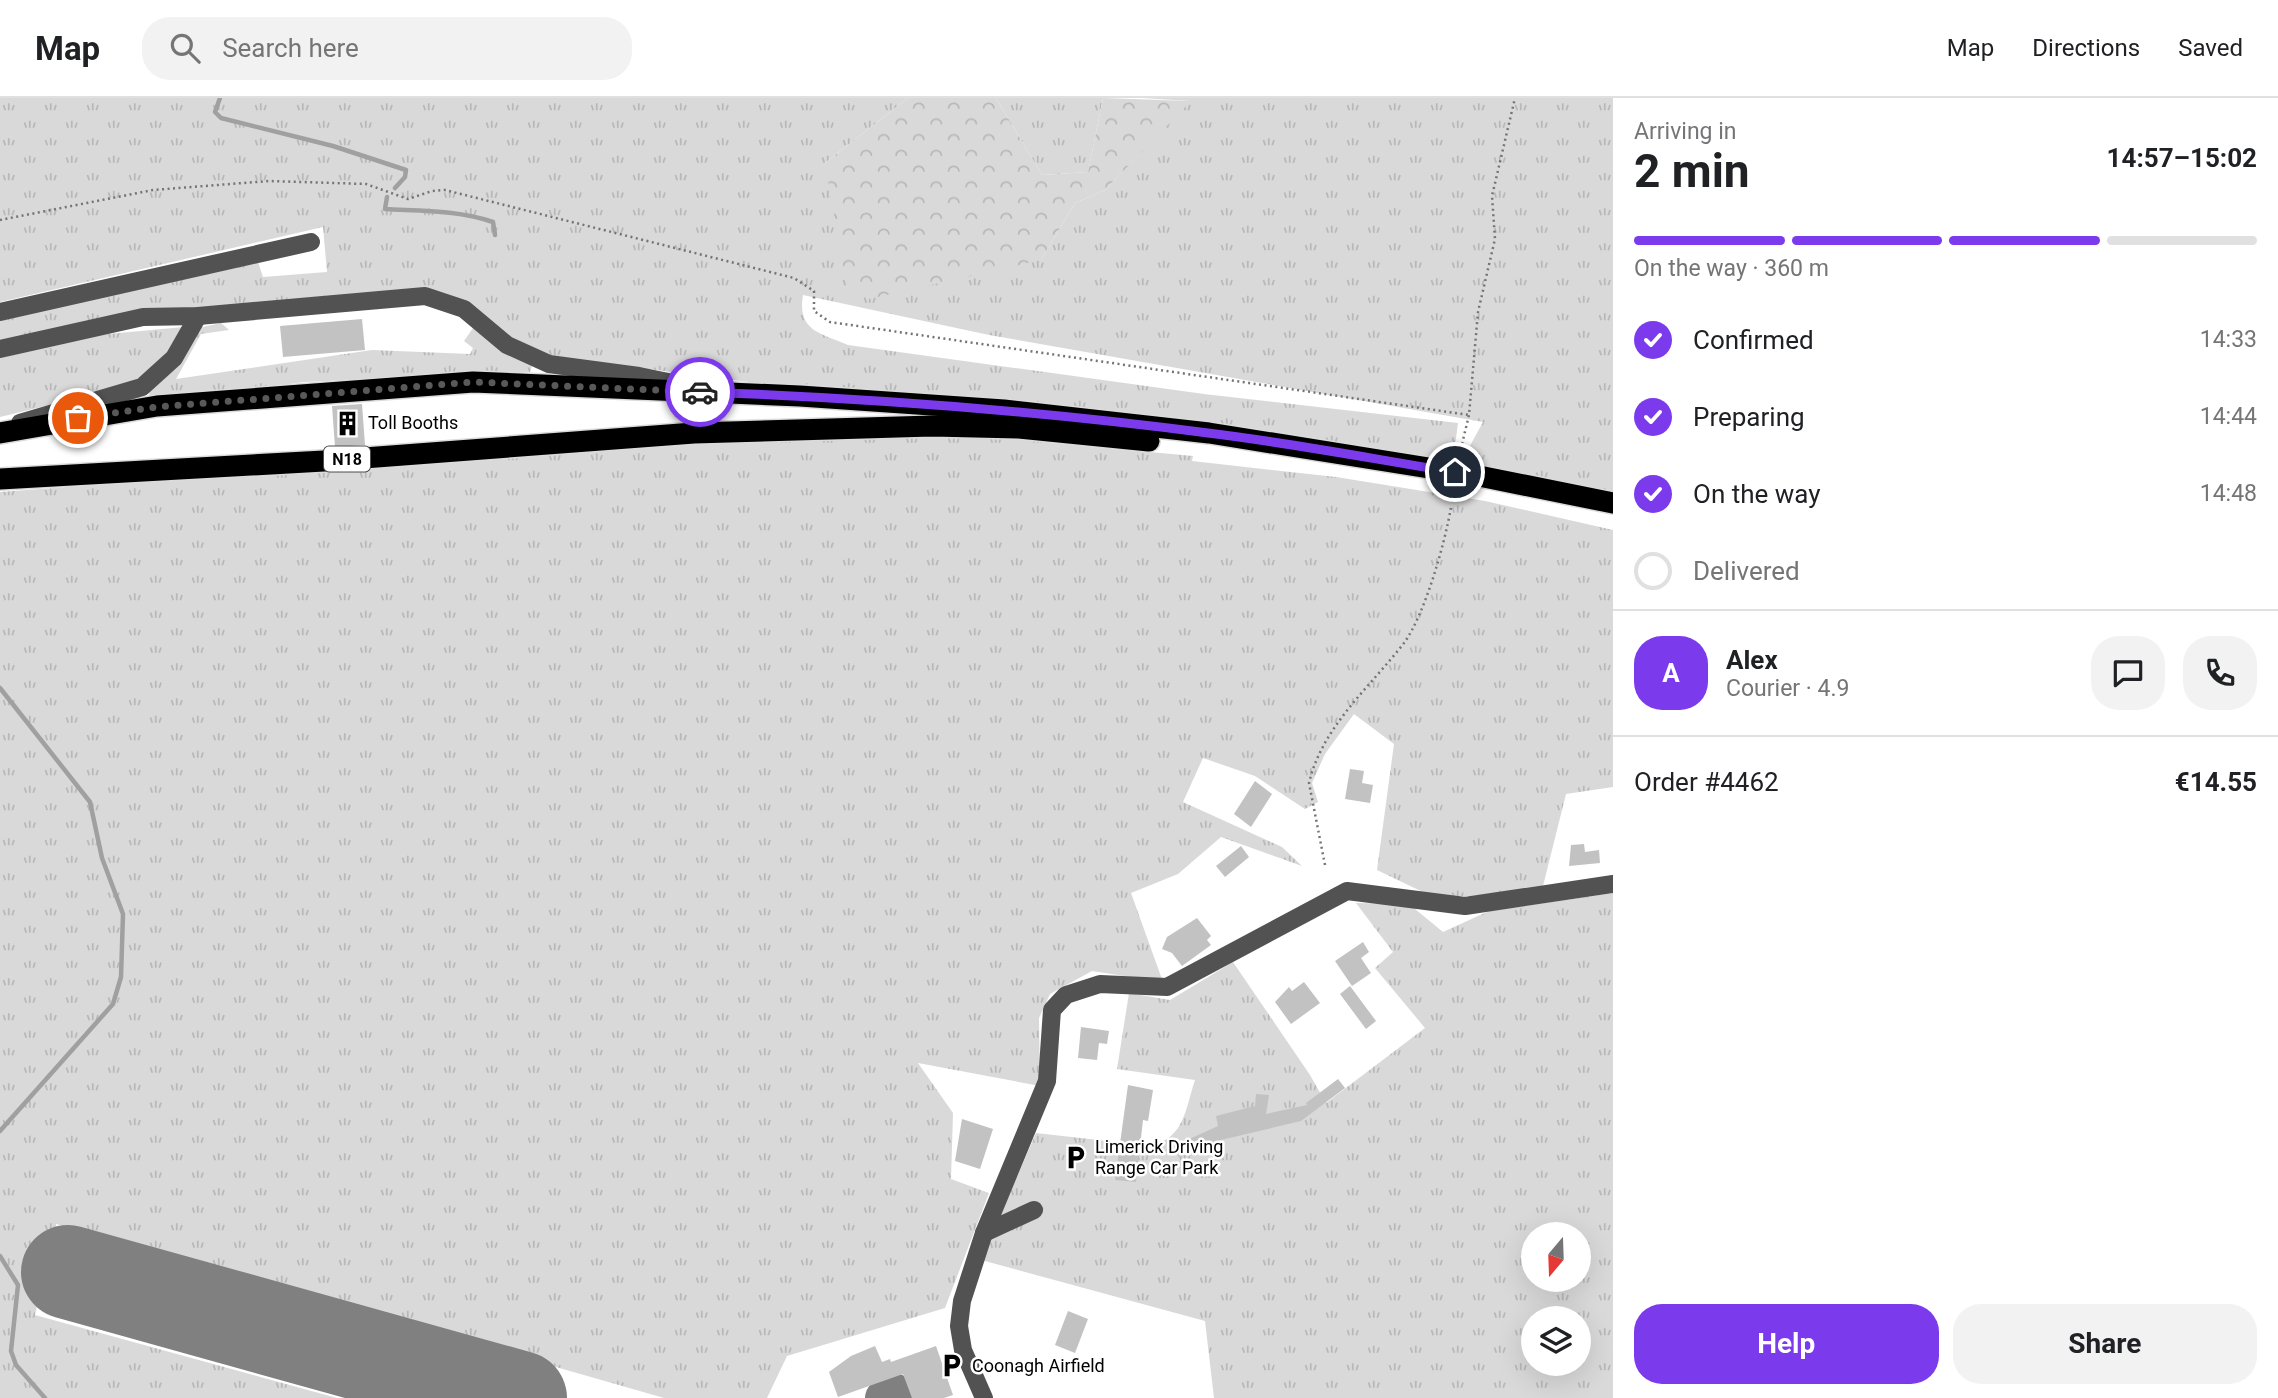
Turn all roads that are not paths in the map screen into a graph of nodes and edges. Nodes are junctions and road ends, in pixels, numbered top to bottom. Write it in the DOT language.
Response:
graph roads {
  1 [pos="311,242"];
  2 [pos="0,312"];
  3 [pos="198,316"];
  4 [pos="0,349"];
  5 [pos="714,393"];
  6 [pos="0,431"];
  7 [pos="0,479"];
  8 [pos="1613,503"];
  9 [pos="1613,518"];
  10 [pos="1613,884"];
  11 [pos="1034,1210"];
  12 [pos="984,1233"];
  13 [pos="984,1398"];
  1 -- 2 [label="street"];
  3 -- 4 [label="street"];
  3 -- 5 [label="street"];
  3 -- 6 [label="street"];
  5 -- 6 [label="highway"];
  5 -- 8 [label="highway"];
  7 -- 9 [label="highway, N18"];
  10 -- 12 [label="street"];
  11 -- 12 [label="street"];
  12 -- 13 [label="street"];
}
